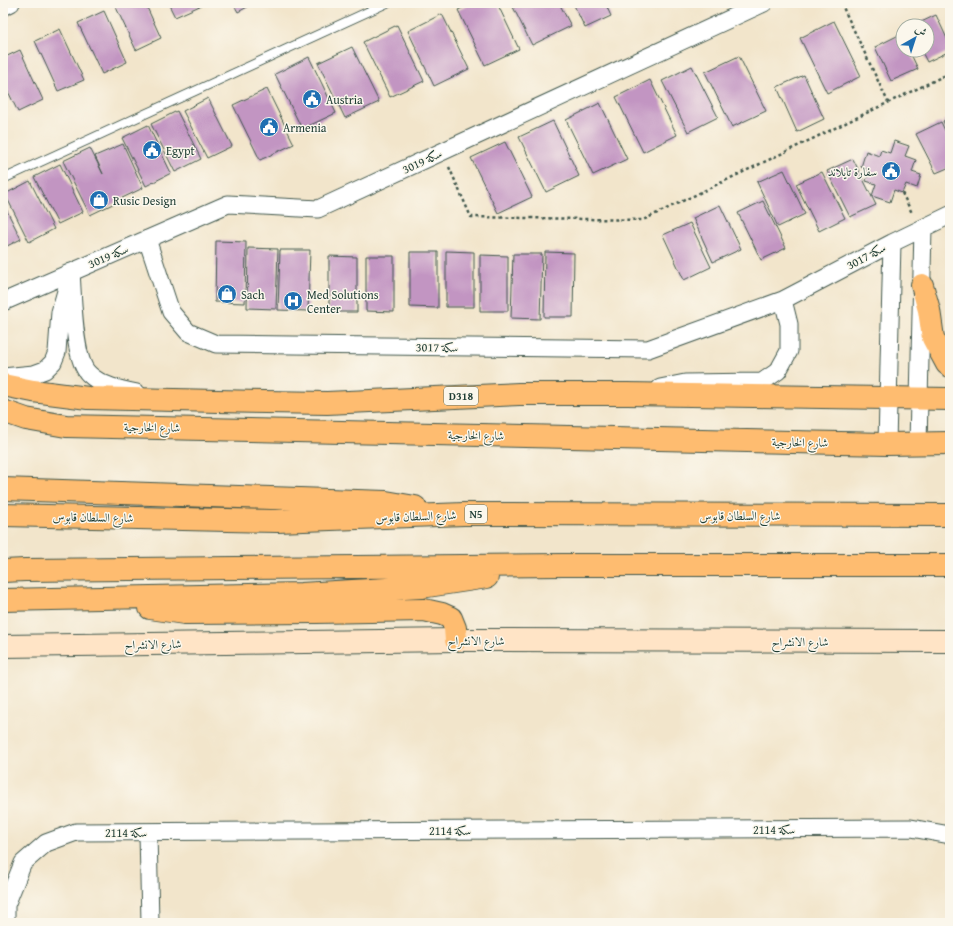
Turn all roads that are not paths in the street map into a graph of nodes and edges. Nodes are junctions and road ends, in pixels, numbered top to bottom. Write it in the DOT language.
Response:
graph roads {
  1 [pos="11,3"];
  2 [pos="387,3"];
  3 [pos="764,3"];
  4 [pos="3,7"];
  5 [pos="3,179"];
  6 [pos="950,215"];
  7 [pos="924,228"];
  8 [pos="147,239"];
  9 [pos="892,242"];
  10 [pos="71,272"];
  11 [pos="922,285"];
  12 [pos="783,300"];
  13 [pos="3,302"];
  14 [pos="950,366"];
  15 [pos="3,377"];
  16 [pos="3,385"];
  17 [pos="627,394"];
  18 [pos="888,399"];
  19 [pos="919,399"];
  20 [pos="950,399"];
  21 [pos="169,400"];
  22 [pos="3,412"];
  23 [pos="950,443"];
  24 [pos="887,444"];
  25 [pos="918,444"];
  26 [pos="3,489"];
  27 [pos="464,514"];
  28 [pos="3,515"];
  29 [pos="950,515"];
  30 [pos="950,565"];
  31 [pos="564,566"];
  32 [pos="3,571"];
  33 [pos="90,598"];
  34 [pos="3,600"];
  35 [pos="456,640"];
  36 [pos="950,641"];
  37 [pos="3,646"];
  38 [pos="148,832"];
  39 [pos="950,835"];
  40 [pos="6,923"];
  41 [pos="150,923"];
  1 -- 4 [label="street"];
  2 -- 5 [label="lane"];
  3 -- 8 [label="street, سكة 3019"];
  6 -- 7 [label="street, سكة 3017"];
  7 -- 9 [label="street, سكة 3017"];
  7 -- 11 [label="street"];
  8 -- 10 [label="street, سكة 3019"];
  8 -- 12 [label="street, سكة 3017"];
  9 -- 12 [label="street, سكة 3017"];
  9 -- 18 [label="street"];
  10 -- 13 [label="street, سكة 3019"];
  10 -- 15 [label="street"];
  10 -- 21 [label="street"];
  11 -- 14 [label="main road"];
  11 -- 19 [label="street"];
  12 -- 17 [label="street"];
  16 -- 21 [label="main road, D318"];
  17 -- 18 [label="main road, D318"];
  17 -- 21 [label="main road, D318"];
  18 -- 19 [label="main road, D318"];
  18 -- 24 [label="street"];
  19 -- 20 [label="main road, D318"];
  19 -- 25 [label="street"];
  22 -- 24 [label="main road, شارع الخارجية"];
  23 -- 25 [label="main road, شارع الخارجية"];
  24 -- 25 [label="main road, شارع الخارجية"];
  26 -- 27 [label="main road"];
  27 -- 28 [label="main road, شارع السلطان قابوس / N5"];
  27 -- 29 [label="main road, شارع السلطان قابوس / N5"];
  30 -- 31 [label="main road"];
  31 -- 32 [label="main road"];
  31 -- 33 [label="main road"];
  33 -- 34 [label="main road"];
  33 -- 35 [label="main road"];
  35 -- 36 [label="street, شارع الانشراح"];
  35 -- 37 [label="street, شارع الانشراح"];
  38 -- 39 [label="street, سكة 2114"];
  38 -- 40 [label="street, سكة 2114"];
  38 -- 41 [label="street"];
}
